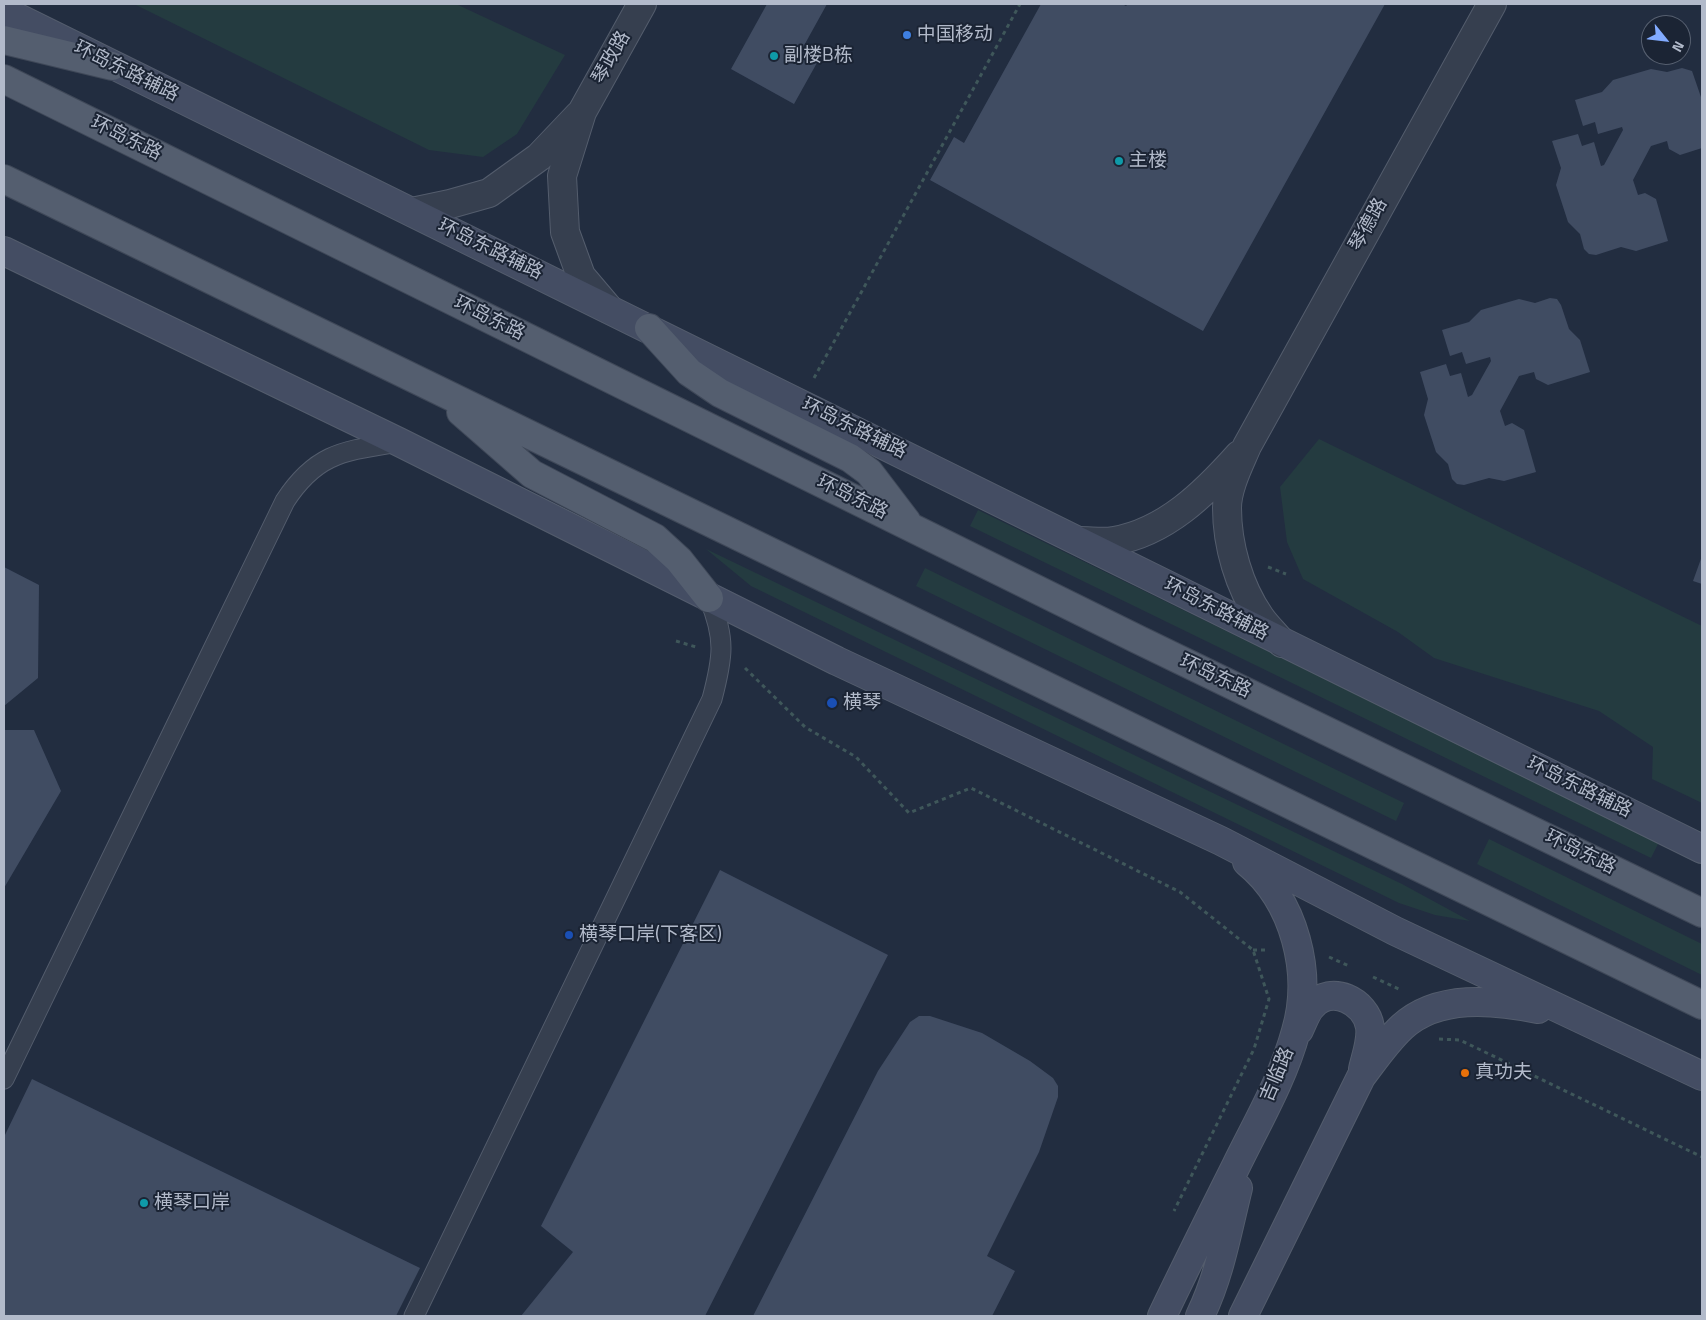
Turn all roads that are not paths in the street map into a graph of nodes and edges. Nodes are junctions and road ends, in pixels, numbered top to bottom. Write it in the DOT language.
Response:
graph roads {
  1 [pos="642,4"];
  2 [pos="1492,4"];
  3 [pos="4,11"];
  4 [pos="4,40"];
  5 [pos="112,66"];
  6 [pos="4,79"];
  7 [pos="582,112"];
  8 [pos="4,179"];
  9 [pos="412,212"];
  10 [pos="4,252"];
  11 [pos="609,309"];
  12 [pos="650,328"];
  13 [pos="437,391"];
  14 [pos="399,442"];
  15 [pos="1247,446"];
  16 [pos="911,527"];
  17 [pos="1080,542"];
  18 [pos="709,598"];
  19 [pos="1282,643"];
  20 [pos="1221,841"];
  21 [pos="1702,849"];
  22 [pos="1702,913"];
  23 [pos="1702,1005"];
  24 [pos="1581,1017"];
  25 [pos="1293,1042"];
  26 [pos="1653,1052"];
  27 [pos="1702,1076"];
  28 [pos="1361,1077"];
  29 [pos="4,1079"];
  30 [pos="1702,1084"];
  31 [pos="1262,1113"];
  32 [pos="414,1316"];
  33 [pos="1162,1316"];
  34 [pos="1200,1316"];
  35 [pos="1243,1316"];
  1 -- 7 [label="street, 琴政路"];
  2 -- 15 [label="street, 琴德路"];
  3 -- 5 [label="main road, 环岛东路辅路"];
  4 -- 5 [label="main road"];
  5 -- 9 [label="main road, 环岛东路辅路"];
  6 -- 16 [label="main road, 环岛东路"];
  7 -- 9 [label="street"];
  7 -- 11 [label="street"];
  8 -- 13 [label="main road"];
  9 -- 11 [label="main road, 环岛东路辅路"];
  10 -- 14 [label="main road"];
  11 -- 12 [label="main road, 环岛东路辅路"];
  12 -- 16 [label="main road"];
  12 -- 17 [label="main road, 环岛东路辅路"];
  13 -- 18 [label="main road"];
  13 -- 23 [label="main road"];
  14 -- 18 [label="main road"];
  14 -- 29 [label="lane"];
  15 -- 17 [label="street, 琴德路"];
  15 -- 19 [label="street, 琴德路"];
  16 -- 22 [label="main road, 环岛东路"];
  17 -- 19 [label="main road, 环岛东路辅路"];
  18 -- 20 [label="main road"];
  18 -- 32 [label="lane"];
  19 -- 21 [label="main road, 环岛东路辅路"];
  20 -- 24 [label="main road"];
  20 -- 25 [label="main road, 吉临路"];
  24 -- 26 [label="main road"];
  24 -- 28 [label="main road"];
  25 -- 28 [label="main road"];
  25 -- 31 [label="main road, 吉临路"];
  26 -- 27 [label="main road"];
  26 -- 30 [label="main road"];
  28 -- 35 [label="main road"];
  31 -- 33 [label="main road, 吉临路"];
  31 -- 34 [label="main road"];
}
